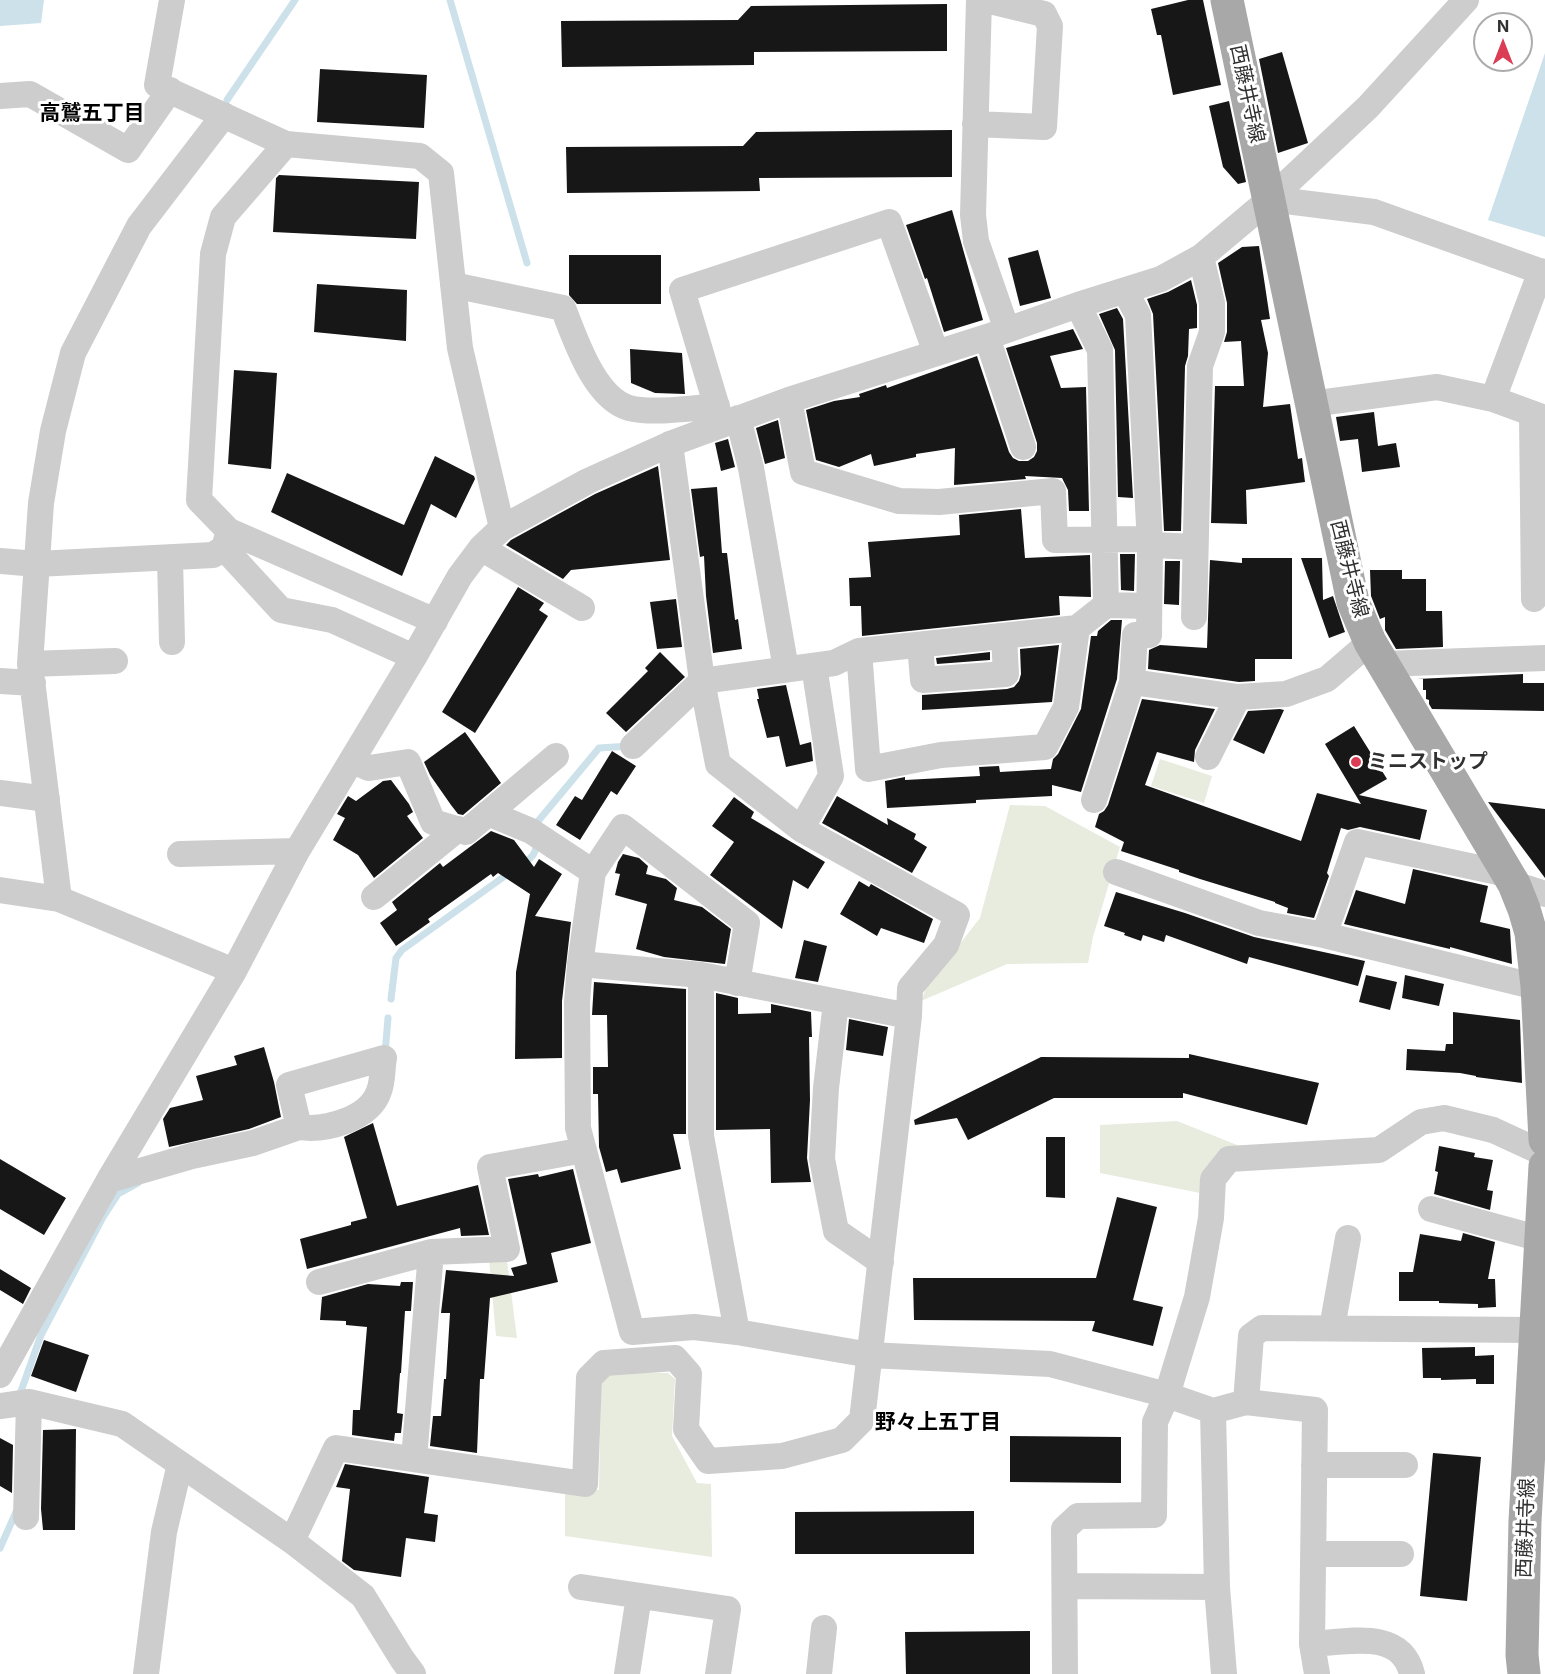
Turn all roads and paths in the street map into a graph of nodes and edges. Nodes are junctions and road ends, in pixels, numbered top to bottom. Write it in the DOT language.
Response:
graph roads {
  1 [pos="979,0"];
  2 [pos="986,0"];
  3 [pos="1227,0"];
  4 [pos="1466,0"];
  5 [pos="166,1"];
  6 [pos="170,90"];
  7 [pos="0,96"];
  8 [pos="224,115"];
  9 [pos="975,124"];
  10 [pos="286,144"];
  11 [pos="1270,199"];
  12 [pos="1201,257"];
  13 [pos="1543,272"];
  14 [pos="453,285"];
  15 [pos="1125,291"];
  16 [pos="1078,305"];
  17 [pos="997,334"];
  18 [pos="936,353"];
  19 [pos="1493,399"];
  20 [pos="789,400"];
  21 [pos="1311,404"];
  22 [pos="725,416"];
  23 [pos="1539,416"];
  24 [pos="670,444"];
  25 [pos="1023,447"];
  26 [pos="502,528"];
  27 [pos="1105,538"];
  28 [pos="1540,538"];
  29 [pos="226,539"];
  30 [pos="1150,543"];
  31 [pos="1195,547"];
  32 [pos="481,548"];
  33 [pos="170,558"];
  34 [pos="0,561"];
  35 [pos="37,564"];
  36 [pos="1534,598"];
  37 [pos="1106,605"];
  38 [pos="1149,606"];
  39 [pos="582,609"];
  40 [pos="1194,617"];
  41 [pos="435,621"];
  42 [pos="1077,628"];
  43 [pos="1004,637"];
  44 [pos="172,642"];
  45 [pos="920,645"];
  46 [pos="859,651"];
  47 [pos="1377,653"];
  48 [pos="414,657"];
  49 [pos="1545,658"];
  50 [pos="115,661"];
  51 [pos="814,666"];
  52 [pos="786,669"];
  53 [pos="32,673"];
  54 [pos="0,681"];
  55 [pos="702,681"];
  56 [pos="1131,682"];
  57 [pos="1238,698"];
  58 [pos="633,746"];
  59 [pos="556,756"];
  60 [pos="1208,757"];
  61 [pos="353,761"];
  62 [pos="0,793"];
  63 [pos="47,799"];
  64 [pos="1094,800"];
  65 [pos="488,813"];
  66 [pos="458,829"];
  67 [pos="801,829"];
  68 [pos="297,851"];
  69 [pos="180,854"];
  70 [pos="1116,872"];
  71 [pos="593,873"];
  72 [pos="1510,879"];
  73 [pos="0,890"];
  74 [pos="1545,894"];
  75 [pos="374,897"];
  76 [pos="59,899"];
  77 [pos="1324,935"];
  78 [pos="580,964"];
  79 [pos="234,971"];
  80 [pos="701,975"];
  81 [pos="737,982"];
  82 [pos="1541,988"];
  83 [pos="836,1002"];
  84 [pos="909,1016"];
  85 [pos="299,1127"];
  86 [pos="1545,1140"];
  87 [pos="584,1150"];
  88 [pos="1545,1154"];
  89 [pos="1545,1166"];
  90 [pos="109,1180"];
  91 [pos="1431,1209"];
  92 [pos="1348,1238"];
  93 [pos="1541,1239"];
  94 [pos="431,1252"];
  95 [pos="881,1262"];
  96 [pos="319,1282"];
  97 [pos="1332,1328"];
  98 [pos="1536,1330"];
  99 [pos="737,1332"];
  100 [pos="870,1355"];
  101 [pos="0,1375"];
  102 [pos="1167,1395"];
  103 [pos="29,1402"];
  104 [pos="1246,1402"];
  105 [pos="0,1406"];
  106 [pos="1213,1411"];
  107 [pos="1537,1446"];
  108 [pos="414,1459"];
  109 [pos="180,1464"];
  110 [pos="1314,1465"];
  111 [pos="1405,1465"];
  112 [pos="26,1518"];
  113 [pos="292,1541"];
  114 [pos="1313,1554"];
  115 [pos="1401,1554"];
  116 [pos="1535,1557"];
  117 [pos="1065,1586"];
  118 [pos="580,1587"];
  119 [pos="1217,1587"];
  120 [pos="639,1596"];
  121 [pos="824,1628"];
  122 [pos="1312,1644"];
  123 [pos="146,1674"];
  124 [pos="414,1674"];
  125 [pos="627,1674"];
  126 [pos="718,1674"];
  127 [pos="819,1674"];
  128 [pos="1065,1674"];
  129 [pos="1224,1674"];
  130 [pos="1317,1674"];
  131 [pos="1412,1674"];
  132 [pos="1524,1674"];
  1 -- 9 [label="street"];
  2 -- 9 [label="street"];
  3 -- 11 [label="main road, 西藤井寺線"];
  4 -- 11 [label="street"];
  5 -- 6 [label="street"];
  6 -- 7 [label="street"];
  6 -- 8 [label="street"];
  8 -- 10 [label="street"];
  8 -- 35 [label="street"];
  9 -- 17 [label="street"];
  10 -- 14 [label="street"];
  10 -- 29 [label="street"];
  11 -- 12 [label="street"];
  11 -- 13 [label="street"];
  11 -- 21 [label="main road, 西藤井寺線"];
  12 -- 15 [label="street"];
  12 -- 31 [label="street"];
  13 -- 19 [label="street"];
  14 -- 22 [label="street"];
  14 -- 26 [label="street"];
  15 -- 16 [label="street"];
  15 -- 30 [label="street"];
  16 -- 17 [label="street"];
  16 -- 27 [label="street"];
  17 -- 18 [label="street"];
  17 -- 25 [label="street"];
  18 -- 20 [label="street"];
  18 -- 22 [label="street"];
  19 -- 21 [label="street"];
  19 -- 23 [label="street"];
  20 -- 22 [label="street"];
  20 -- 27 [label="street"];
  21 -- 47 [label="main road, 西藤井寺線"];
  22 -- 24 [label="street"];
  22 -- 52 [label="street"];
  23 -- 28 [label="street"];
  24 -- 26 [label="street"];
  24 -- 55 [label="street"];
  26 -- 32 [label="street"];
  27 -- 30 [label="street"];
  27 -- 37 [label="street"];
  28 -- 36 [label="street"];
  29 -- 33 [label="street"];
  29 -- 41 [label="street"];
  29 -- 48 [label="street"];
  30 -- 31 [label="street"];
  30 -- 38 [label="street"];
  31 -- 40 [label="street"];
  32 -- 39 [label="street"];
  32 -- 41 [label="street"];
  33 -- 35 [label="street"];
  33 -- 44 [label="street"];
  34 -- 35 [label="street"];
  35 -- 53 [label="street"];
  37 -- 38 [label="street"];
  37 -- 42 [label="street"];
  38 -- 56 [label="street"];
  41 -- 48 [label="street"];
  42 -- 43 [label="street"];
  42 -- 46 [label="street"];
  43 -- 45 [label="street"];
  43 -- 45 [label="street"];
  45 -- 46 [label="street"];
  46 -- 51 [label="street"];
  47 -- 49 [label="street"];
  47 -- 57 [label="street"];
  47 -- 72 [label="main road, 西藤井寺線"];
  48 -- 61 [label="street"];
  50 -- 53 [label="street"];
  51 -- 52 [label="street"];
  51 -- 67 [label="street"];
  52 -- 55 [label="street"];
  53 -- 54 [label="street"];
  53 -- 63 [label="street"];
  55 -- 58 [label="street"];
  55 -- 67 [label="street"];
  56 -- 57 [label="street"];
  56 -- 64 [label="street"];
  57 -- 60 [label="street"];
  59 -- 65 [label="street"];
  61 -- 66 [label="street"];
  61 -- 68 [label="street"];
  62 -- 63 [label="street"];
  63 -- 76 [label="street"];
  65 -- 66 [label="street"];
  65 -- 71 [label="street"];
  66 -- 75 [label="street"];
  67 -- 84 [label="street"];
  68 -- 69 [label="street"];
  68 -- 79 [label="street"];
  70 -- 77 [label="street"];
  71 -- 78 [label="street"];
  71 -- 81 [label="street"];
  72 -- 74 [label="street"];
  72 -- 77 [label="street"];
  72 -- 82 [label="main road, 西藤井寺線"];
  73 -- 76 [label="street"];
  76 -- 79 [label="street"];
  77 -- 82 [label="street"];
  78 -- 80 [label="street"];
  78 -- 87 [label="street"];
  79 -- 90 [label="street"];
  80 -- 81 [label="street"];
  80 -- 99 [label="street"];
  81 -- 83 [label="street"];
  82 -- 86 [label="main road, 西藤井寺線"];
  83 -- 84 [label="street"];
  83 -- 95 [label="street"];
  84 -- 95 [label="street"];
  85 -- 90 [label="street"];
  87 -- 94 [label="street"];
  87 -- 99 [label="street"];
  88 -- 102 [label="street"];
  89 -- 93 [label="main road, 西藤井寺線"];
  90 -- 101 [label="street"];
  91 -- 93 [label="street"];
  92 -- 97 [label="street"];
  93 -- 98 [label="main road, 西藤井寺線"];
  94 -- 96 [label="street"];
  94 -- 108 [label="street"];
  95 -- 100 [label="street"];
  97 -- 98 [label="street"];
  97 -- 104 [label="street"];
  98 -- 107 [label="main road, 西藤井寺線"];
  99 -- 100 [label="street"];
  100 -- 102 [label="street"];
  100 -- 108 [label="street"];
  102 -- 106 [label="street"];
  102 -- 117 [label="street"];
  103 -- 105 [label="street"];
  103 -- 109 [label="street"];
  103 -- 112 [label="street"];
  104 -- 106 [label="street"];
  104 -- 110 [label="street"];
  106 -- 119 [label="street"];
  107 -- 116 [label="main road, 西藤井寺線"];
  108 -- 113 [label="street"];
  109 -- 113 [label="street"];
  109 -- 123 [label="street"];
  110 -- 111 [label="street"];
  110 -- 114 [label="street"];
  113 -- 124 [label="street"];
  114 -- 115 [label="street"];
  114 -- 122 [label="street"];
  116 -- 132 [label="main road, 西藤井寺線"];
  117 -- 119 [label="street"];
  117 -- 128 [label="street"];
  118 -- 120 [label="street"];
  119 -- 129 [label="street"];
  120 -- 125 [label="street"];
  120 -- 126 [label="street"];
  121 -- 127 [label="street"];
  122 -- 130 [label="street"];
  122 -- 131 [label="street"];
}
